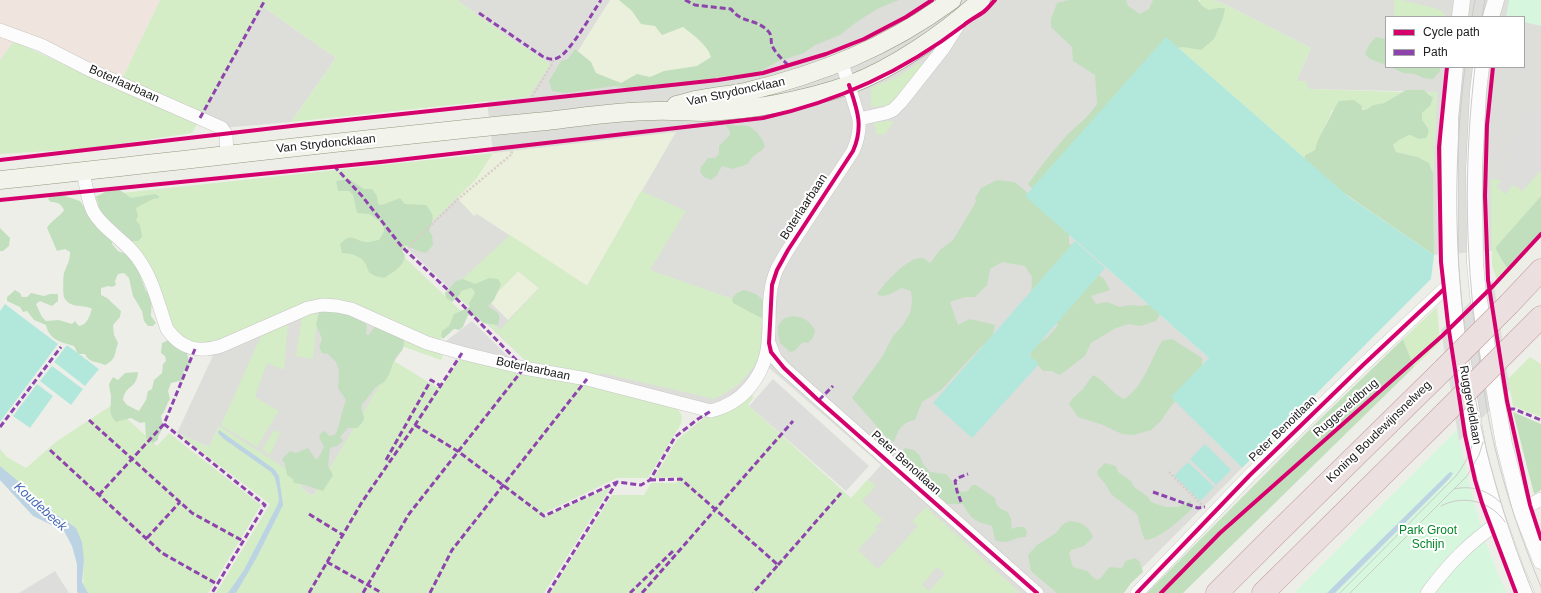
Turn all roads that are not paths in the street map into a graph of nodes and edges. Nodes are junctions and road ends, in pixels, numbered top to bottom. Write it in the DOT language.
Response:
graph roads {
  1 [pos="952,0"];
  2 [pos="981,0"];
  3 [pos="1462,0"];
  4 [pos="1496,0"];
  5 [pos="963,16"];
  6 [pos="1460,16"];
  7 [pos="1491,16"];
  8 [pos="0,30"];
  9 [pos="842,62"];
  10 [pos="1455,68"];
  11 [pos="1481,68"];
  12 [pos="849,84"];
  13 [pos="652,111"];
  14 [pos="859,119"];
  15 [pos="227,155"];
  16 [pos="83,172"];
  17 [pos="0,180"];
  18 [pos="1541,270"];
  19 [pos="1452,288"];
  20 [pos="1541,317"];
  21 [pos="769,343"];
  22 [pos="1531,504"];
  23 [pos="1499,522"];
  24 [pos="1541,561"];
  25 [pos="1037,593"];
  26 [pos="1137,593"];
  27 [pos="1217,593"];
  28 [pos="1263,593"];
  29 [pos="1427,593"];
  30 [pos="1526,593"];
  1 -- 9 [label="main road"];
  2 -- 5 [label="main road"];
  3 -- 6 [label="street"];
  4 -- 7 [label="street"];
  5 -- 12 [label="main road"];
  5 -- 14 [label="street"];
  8 -- 15 [label="street, Boterlaarbaan"];
  9 -- 12 [label="street, Boterlaarbaan"];
  9 -- 13 [label="main road, Van Strydoncklaan"];
  10 -- 19 [label="street, Ruggeveldlaan"];
  11 -- 22 [label="street"];
  12 -- 13 [label="main road, Van Strydoncklaan"];
  12 -- 14 [label="street, Boterlaarbaan"];
  13 -- 15 [label="main road, Van Strydoncklaan"];
  14 -- 21 [label="street, Boterlaarbaan"];
  15 -- 16 [label="main road, Van Strydoncklaan"];
  16 -- 17 [label="main road, Van Strydoncklaan"];
  16 -- 21 [label="street, Boterlaarbaan"];
  18 -- 27 [label="highway, Koning Boudewijnsnelweg, bridge"];
  19 -- 23 [label="street, Ruggeveldlaan"];
  19 -- 26 [label="street, Peter Benoitlaan"];
  20 -- 28 [label="highway, bridge"];
  21 -- 25 [label="street, Peter Benoitlaan"];
  22 -- 24 [label="street"];
  23 -- 29 [label="street"];
  23 -- 30 [label="street, Ruggeveldlaan"];
}
